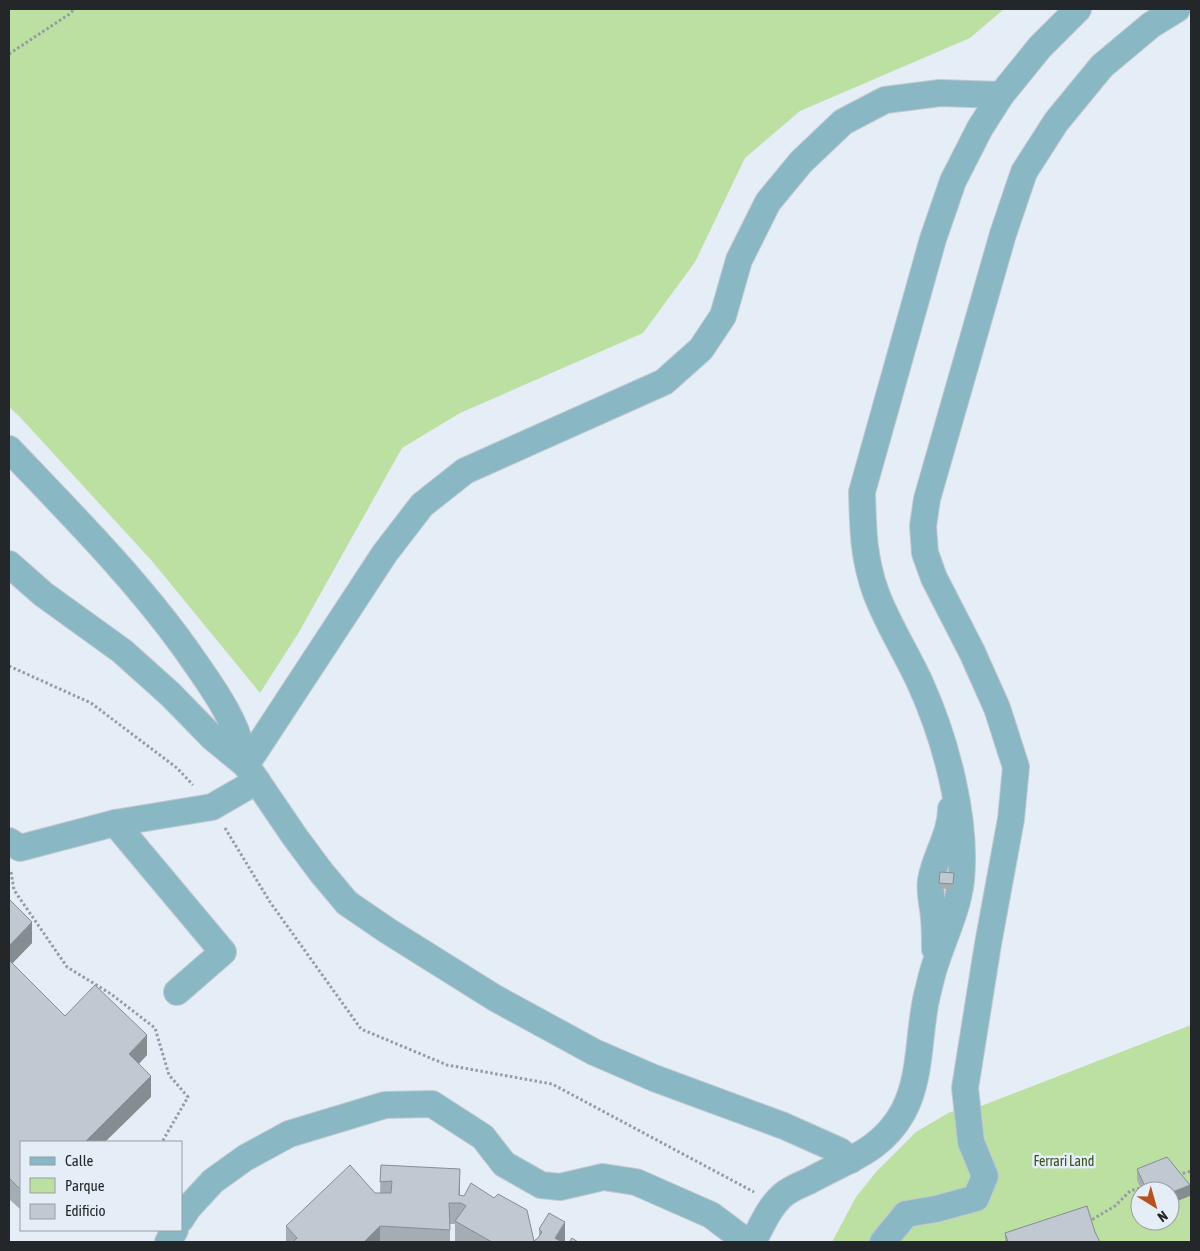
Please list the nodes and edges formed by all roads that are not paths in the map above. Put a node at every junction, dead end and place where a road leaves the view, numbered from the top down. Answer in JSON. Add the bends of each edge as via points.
{"nodes":[{"id":1,"x":1078,"y":9,"type":"edge"},
{"id":2,"x":1177,"y":9,"type":"edge"},
{"id":3,"x":1000,"y":94,"type":"junction"},
{"id":4,"x":9,"y":449,"type":"edge"},
{"id":5,"x":9,"y":564,"type":"edge"},
{"id":6,"x":252,"y":773,"type":"junction"},
{"id":7,"x":115,"y":823,"type":"junction"},
{"id":8,"x":14,"y":844,"type":"edge"},
{"id":9,"x":177,"y":992,"type":"dead end"},
{"id":10,"x":851,"y":1160,"type":"junction"},
{"id":11,"x":182,"y":1217,"type":"edge"},
{"id":12,"x":174,"y":1231,"type":"edge"},
{"id":13,"x":168,"y":1242,"type":"edge"},
{"id":14,"x":747,"y":1242,"type":"edge"},
{"id":15,"x":753,"y":1242,"type":"edge"},
{"id":16,"x":883,"y":1242,"type":"edge"}],
"edges":[{"from":1,"to":3,"type":"lane"},
{"from":2,"to":16,"type":"lane","via":[[1150,25],[1102,66],[1056,122],[1024,172],[1003,234],[927,499],[923,526],[926,553],[934,578],[998,708],[1016,767],[1012,819],[965,1088],[970,1142],[985,1176],[976,1198],[906,1214]]},
{"from":3,"to":6,"type":"lane","via":[[940,93],[885,100],[843,122],[801,162],[768,202],[740,260],[722,316],[701,349],[664,382],[465,470],[422,505],[385,553]]},
{"from":3,"to":10,"type":"lane","via":[[953,180],[862,492],[862,531],[876,592],[934,719],[951,778],[950,814],[931,882],[935,964],[924,1006],[916,1075],[907,1104],[888,1135]]},
{"from":4,"to":6,"type":"lane","via":[[152,604],[176,636],[223,707]]},
{"from":5,"to":6,"type":"lane","via":[[42,594],[122,651]]},
{"from":6,"to":7,"type":"lane","via":[[212,807]]},
{"from":6,"to":10,"type":"lane","via":[[320,872],[347,903],[388,931],[495,998],[594,1052],[784,1126]]},
{"from":7,"to":8,"type":"lane"},
{"from":7,"to":9,"type":"lane","via":[[223,952]]},
{"from":10,"to":15,"type":"lane","via":[[783,1195]]},
{"from":11,"to":14,"type":"lane","via":[[213,1181],[245,1158],[289,1134],[385,1105],[432,1104],[483,1137],[504,1164],[541,1185],[560,1188],[603,1177],[636,1182],[711,1215]]},
{"from":12,"to":13,"type":"lane"}]}
